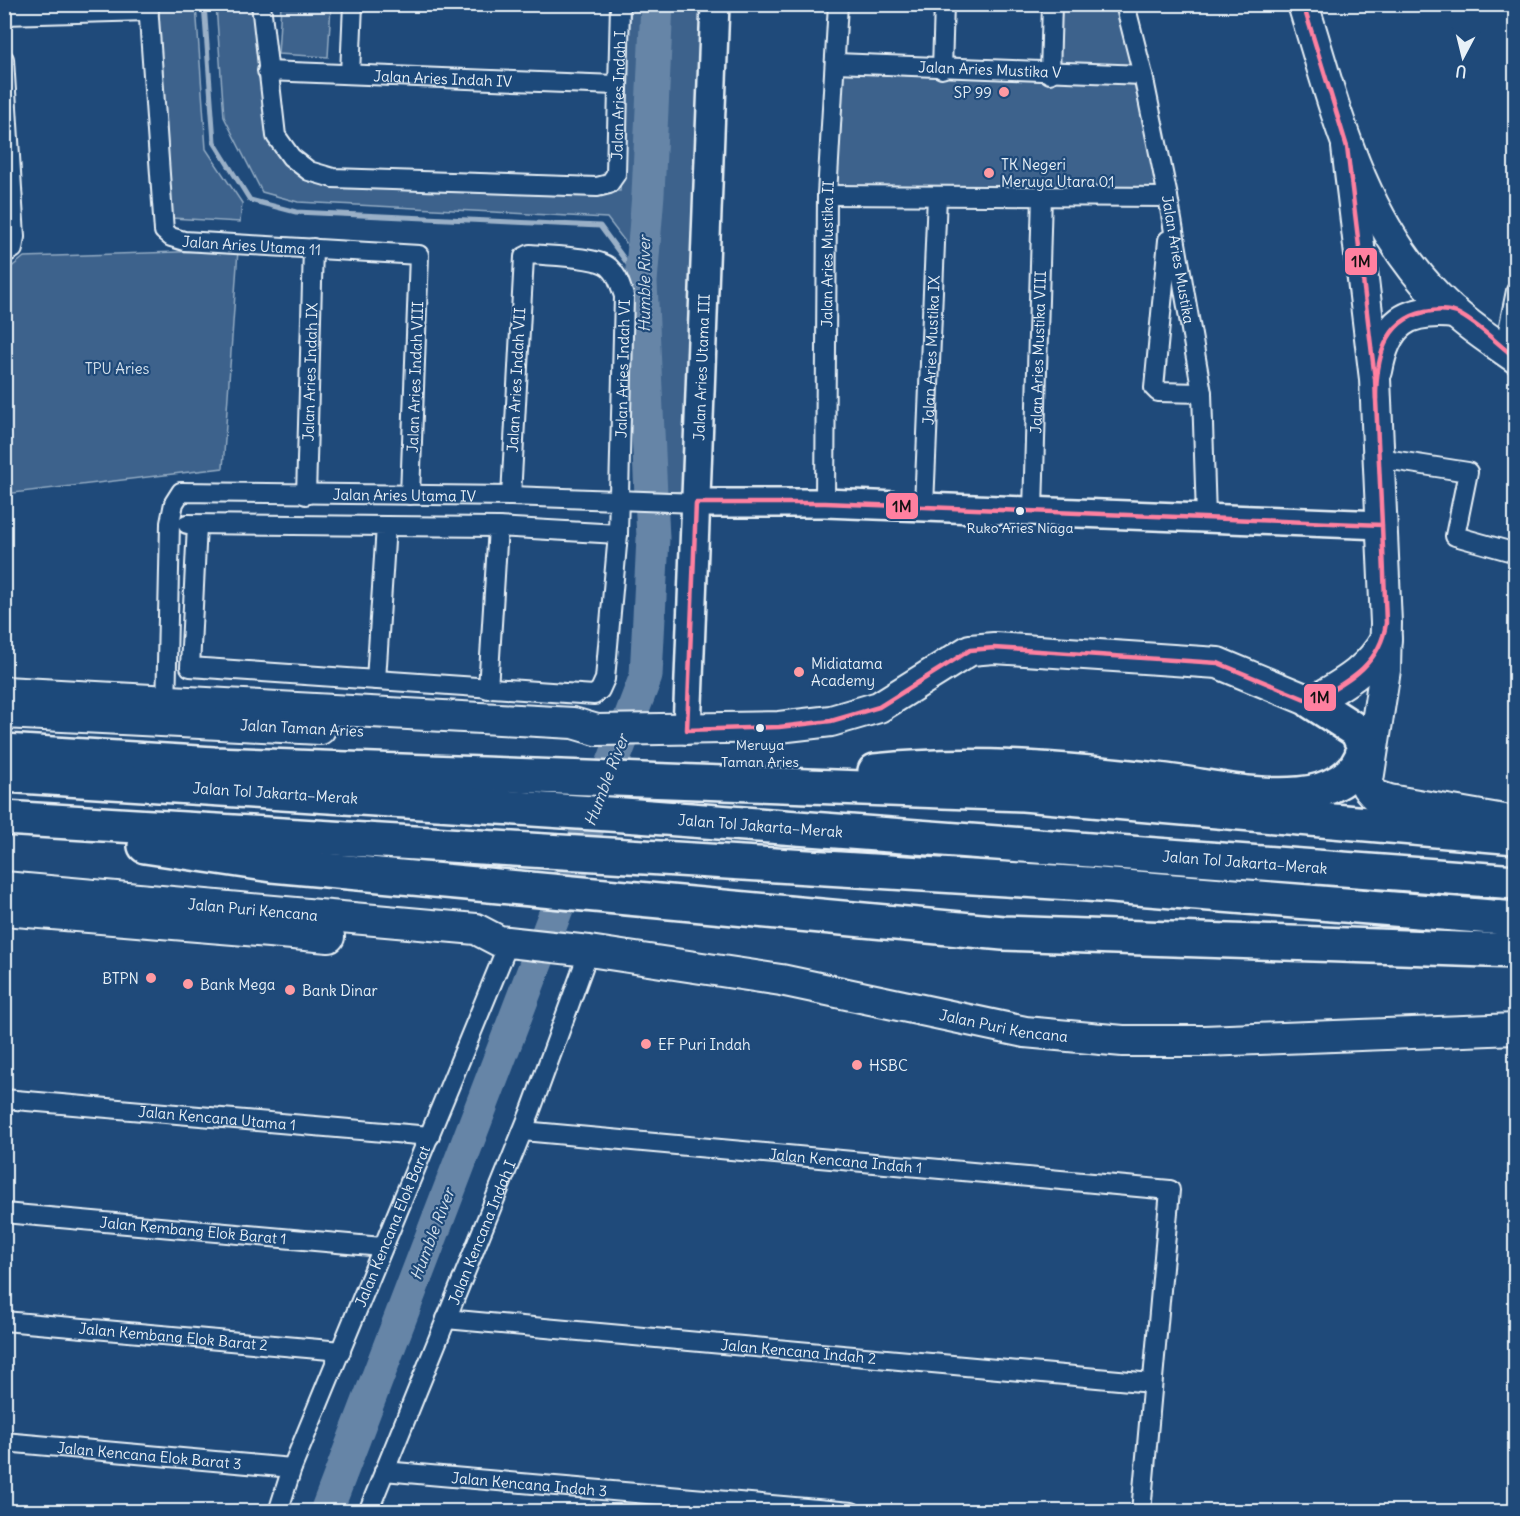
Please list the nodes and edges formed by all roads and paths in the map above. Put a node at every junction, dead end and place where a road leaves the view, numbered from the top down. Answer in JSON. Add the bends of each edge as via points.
{"nodes":[{"id":1,"x":261,"y":4,"type":"edge"},
{"id":2,"x":353,"y":4,"type":"edge"},
{"id":3,"x":620,"y":4,"type":"edge"},
{"id":4,"x":716,"y":4,"type":"edge"},
{"id":5,"x":838,"y":4,"type":"edge"},
{"id":6,"x":944,"y":4,"type":"edge"},
{"id":7,"x":1052,"y":4,"type":"edge"},
{"id":8,"x":1125,"y":4,"type":"edge"},
{"id":9,"x":1303,"y":4,"type":"edge"},
{"id":10,"x":148,"y":8,"type":"edge"},
{"id":11,"x":4,"y":15,"type":"edge"},
{"id":12,"x":4,"y":59,"type":"edge"},
{"id":13,"x":836,"y":63,"type":"junction"},
{"id":14,"x":942,"y":69,"type":"junction"},
{"id":15,"x":267,"y":71,"type":"junction"},
{"id":16,"x":350,"y":74,"type":"junction"},
{"id":17,"x":1050,"y":74,"type":"junction"},
{"id":18,"x":1143,"y":75,"type":"junction"},
{"id":19,"x":616,"y":85,"type":"junction"},
{"id":20,"x":6,"y":140,"type":"edge"},
{"id":21,"x":1347,"y":147,"type":"junction"},
{"id":22,"x":827,"y":195,"type":"junction"},
{"id":23,"x":1042,"y":195,"type":"junction"},
{"id":24,"x":937,"y":196,"type":"junction"},
{"id":25,"x":1168,"y":197,"type":"junction"},
{"id":26,"x":1170,"y":216,"type":"junction"},
{"id":27,"x":314,"y":248,"type":"junction"},
{"id":28,"x":9,"y":251,"type":"edge"},
{"id":29,"x":419,"y":260,"type":"joint"},
{"id":30,"x":522,"y":264,"type":"joint"},
{"id":31,"x":1515,"y":291,"type":"edge"},
{"id":32,"x":1455,"y":313,"type":"junction"},
{"id":33,"x":1510,"y":354,"type":"edge"},
{"id":34,"x":1375,"y":379,"type":"junction"},
{"id":35,"x":1202,"y":393,"type":"junction"},
{"id":36,"x":1379,"y":458,"type":"junction"},
{"id":37,"x":306,"y":495,"type":"junction"},
{"id":38,"x":411,"y":495,"type":"junction"},
{"id":39,"x":511,"y":496,"type":"junction"},
{"id":40,"x":626,"y":500,"type":"junction"},
{"id":41,"x":691,"y":503,"type":"junction"},
{"id":42,"x":825,"y":503,"type":"junction"},
{"id":43,"x":924,"y":506,"type":"junction"},
{"id":44,"x":1033,"y":510,"type":"junction"},
{"id":45,"x":1206,"y":517,"type":"junction"},
{"id":46,"x":170,"y":523,"type":"junction"},
{"id":47,"x":197,"y":525,"type":"junction"},
{"id":48,"x":1382,"y":525,"type":"junction"},
{"id":49,"x":386,"y":526,"type":"junction"},
{"id":50,"x":498,"y":527,"type":"junction"},
{"id":51,"x":618,"y":534,"type":"junction"},
{"id":52,"x":1515,"y":553,"type":"edge"},
{"id":53,"x":1386,"y":639,"type":"junction"},
{"id":54,"x":167,"y":667,"type":"junction"},
{"id":55,"x":190,"y":667,"type":"junction"},
{"id":56,"x":376,"y":680,"type":"junction"},
{"id":57,"x":488,"y":689,"type":"junction"},
{"id":58,"x":4,"y":692,"type":"edge"},
{"id":59,"x":1312,"y":702,"type":"junction"},
{"id":60,"x":166,"y":711,"type":"junction"},
{"id":61,"x":4,"y":713,"type":"edge"},
{"id":62,"x":678,"y":730,"type":"junction"},
{"id":63,"x":4,"y":751,"type":"edge"},
{"id":64,"x":4,"y":775,"type":"edge"},
{"id":65,"x":752,"y":785,"type":"junction"},
{"id":66,"x":514,"y":792,"type":"junction"},
{"id":67,"x":4,"y":818,"type":"edge"},
{"id":68,"x":1515,"y":822,"type":"edge"},
{"id":69,"x":75,"y":823,"type":"junction"},
{"id":70,"x":1515,"y":837,"type":"edge"},
{"id":71,"x":1515,"y":882,"type":"edge"},
{"id":72,"x":4,"y":887,"type":"edge"},
{"id":73,"x":4,"y":910,"type":"edge"},
{"id":74,"x":1515,"y":919,"type":"edge"},
{"id":75,"x":509,"y":942,"type":"junction"},
{"id":76,"x":582,"y":950,"type":"junction"},
{"id":77,"x":1515,"y":951,"type":"edge"},
{"id":78,"x":1515,"y":1029,"type":"edge"},
{"id":79,"x":4,"y":1099,"type":"edge"},
{"id":80,"x":523,"y":1131,"type":"junction"},
{"id":81,"x":430,"y":1136,"type":"junction"},
{"id":82,"x":4,"y":1213,"type":"edge"},
{"id":83,"x":382,"y":1247,"type":"junction"},
{"id":84,"x":446,"y":1319,"type":"junction"},
{"id":85,"x":4,"y":1321,"type":"edge"},
{"id":86,"x":341,"y":1350,"type":"junction"},
{"id":87,"x":1152,"y":1383,"type":"junction"},
{"id":88,"x":4,"y":1442,"type":"edge"},
{"id":89,"x":292,"y":1468,"type":"junction"},
{"id":90,"x":384,"y":1471,"type":"junction"},
{"id":91,"x":278,"y":1512,"type":"edge"},
{"id":92,"x":368,"y":1512,"type":"edge"},
{"id":93,"x":852,"y":1512,"type":"edge"},
{"id":94,"x":1141,"y":1512,"type":"edge"}],
"edges":[{"from":1,"to":15,"type":"street"},
{"from":2,"to":16,"type":"street"},
{"from":3,"to":19,"type":"street","name":"Jalan Aries Indah I"},
{"from":4,"to":41,"type":"street","name":"Jalan Aries Utama III"},
{"from":5,"to":13,"type":"street","name":"Jalan Aries Mustika II"},
{"from":6,"to":14,"type":"street"},
{"from":7,"to":17,"type":"street"},
{"from":8,"to":18,"type":"street","name":"Jalan Aries Mustika"},
{"from":9,"to":21,"type":"main road"},
{"from":10,"to":11,"type":"street"},
{"from":10,"to":27,"type":"street","name":"Jalan Aries Utama 11","via":[[164,231],[184,240]]},
{"from":12,"to":20,"type":"street"},
{"from":13,"to":14,"type":"street","name":"Jalan Aries Mustika V"},
{"from":13,"to":22,"type":"street","name":"Jalan Aries Mustika II"},
{"from":14,"to":17,"type":"street","name":"Jalan Aries Mustika V"},
{"from":15,"to":16,"type":"street","name":"Jalan Aries Indah IV"},
{"from":15,"to":19,"type":"street","name":"Jalan Aries Indah I","via":[[276,136],[291,157],[309,171],[333,178],[597,187],[609,184],[616,174]]},
{"from":16,"to":19,"type":"street","name":"Jalan Aries Indah IV"},
{"from":17,"to":18,"type":"street","name":"Jalan Aries Mustika V"},
{"from":18,"to":25,"type":"street","name":"Jalan Aries Mustika"},
{"from":20,"to":28,"type":"street"},
{"from":21,"to":32,"type":"main road","via":[[1371,202],[1398,248]]},
{"from":21,"to":34,"type":"main road"},
{"from":22,"to":24,"type":"street"},
{"from":22,"to":42,"type":"street","name":"Jalan Aries Mustika II"},
{"from":23,"to":24,"type":"street"},
{"from":23,"to":25,"type":"street"},
{"from":23,"to":44,"type":"street","name":"Jalan Aries Mustika VIII"},
{"from":24,"to":43,"type":"street","name":"Jalan Aries Mustika IX"},
{"from":25,"to":26,"type":"street","name":"Jalan Aries Mustika"},
{"from":26,"to":35,"type":"street","name":"Jalan Aries Mustika"},
{"from":26,"to":35,"type":"street","via":[[1154,388],[1158,392]]},
{"from":27,"to":29,"type":"street","name":"Jalan Aries Utama 11","via":[[415,253]]},
{"from":27,"to":37,"type":"street","name":"Jalan Aries Indah IX"},
{"from":29,"to":38,"type":"street","name":"Jalan Aries Indah VIII"},
{"from":30,"to":39,"type":"street","name":"Jalan Aries Indah VII"},
{"from":30,"to":40,"type":"street","name":"Jalan Aries Indah VI","via":[[524,256],[530,254],[596,261],[607,265],[617,276],[624,296]]},
{"from":31,"to":33,"type":"street"},
{"from":32,"to":33,"type":"main road"},
{"from":32,"to":34,"type":"main road","via":[[1416,312],[1400,321],[1381,351]]},
{"from":34,"to":36,"type":"main road"},
{"from":35,"to":45,"type":"street","name":"Jalan Aries Mustika"},
{"from":36,"to":48,"type":"main road"},
{"from":36,"to":52,"type":"street","via":[[1468,472],[1455,536]]},
{"from":37,"to":38,"type":"street","name":"Jalan Aries Utama IV"},
{"from":37,"to":46,"type":"street","name":"Jalan Aries Utama IV","via":[[190,491],[176,496]]},
{"from":38,"to":39,"type":"street","name":"Jalan Aries Utama IV"},
{"from":39,"to":40,"type":"street","name":"Jalan Aries Utama IV"},
{"from":40,"to":41,"type":"street","name":"Jalan Aries Utama IV"},
{"from":40,"to":51,"type":"street"},
{"from":41,"to":42,"type":"street","name":"Jalan Aries Utama IV"},
{"from":41,"to":62,"type":"street","name":"Jalan Aries Utama III"},
{"from":42,"to":43,"type":"street","name":"Jalan Aries Utama IV"},
{"from":43,"to":44,"type":"street","name":"Jalan Aries Utama IV"},
{"from":44,"to":45,"type":"street","name":"Jalan Aries Utama IV"},
{"from":45,"to":48,"type":"street","name":"Jalan Aries Utama IV"},
{"from":46,"to":47,"type":"street"},
{"from":46,"to":54,"type":"street"},
{"from":47,"to":49,"type":"street"},
{"from":47,"to":55,"type":"street"},
{"from":48,"to":53,"type":"main road"},
{"from":49,"to":50,"type":"street"},
{"from":49,"to":56,"type":"street"},
{"from":50,"to":51,"type":"street"},
{"from":50,"to":57,"type":"street"},
{"from":51,"to":57,"type":"street","via":[[605,679],[600,690],[594,695]]},
{"from":53,"to":59,"type":"main road","via":[[1359,673]]},
{"from":53,"to":68,"type":"main road","via":[[1381,697],[1366,781],[1370,792],[1389,800]]},
{"from":54,"to":55,"type":"street"},
{"from":54,"to":60,"type":"street"},
{"from":55,"to":56,"type":"street"},
{"from":56,"to":57,"type":"street"},
{"from":58,"to":60,"type":"main road","name":"Jalan Taman Aries"},
{"from":59,"to":62,"type":"main road","name":"Jalan Taman Aries","via":[[1218,663],[994,648],[970,650],[879,707],[831,721]]},
{"from":59,"to":65,"type":"highway","via":[[1358,731],[1364,747],[1358,764],[1337,784],[1301,794],[1243,793],[1139,778],[1006,767],[881,771]]},
{"from":60,"to":61,"type":"main road","name":"Jalan Taman Aries"},
{"from":60,"to":62,"type":"main road","name":"Jalan Taman Aries","via":[[573,723],[602,729]]},
{"from":63,"to":66,"type":"highway","via":[[213,764]]},
{"from":64,"to":66,"type":"highway","name":"Jalan Tol Jakarta–Merak"},
{"from":65,"to":66,"type":"highway","via":[[659,781]]},
{"from":65,"to":70,"type":"highway","via":[[1023,794]]},
{"from":66,"to":71,"type":"highway","name":"Jalan Tol Jakarta–Merak","via":[[624,815]]},
{"from":67,"to":69,"type":"highway"},
{"from":69,"to":74,"type":"highway","via":[[1087,884]]},
{"from":69,"to":77,"type":"highway","via":[[124,842],[272,865],[1007,933]]},
{"from":72,"to":75,"type":"main road","name":"Jalan Puri Kencana","via":[[476,929]]},
{"from":73,"to":75,"type":"main road","name":"Jalan Puri Kencana","via":[[475,948]]},
{"from":75,"to":76,"type":"main road","name":"Jalan Puri Kencana"},
{"from":75,"to":81,"type":"street","name":"Jalan Kencana Elok Barat"},
{"from":76,"to":78,"type":"main road","name":"Jalan Puri Kencana","via":[[781,980],[1025,1032],[1123,1041]]},
{"from":76,"to":80,"type":"street","name":"Jalan Kencana Indah I"},
{"from":79,"to":81,"type":"street","name":"Jalan Kencana Utama 1"},
{"from":80,"to":84,"type":"street","name":"Jalan Kencana Indah I"},
{"from":80,"to":87,"type":"street","name":"Jalan Kencana Indah 1","via":[[1170,1190]]},
{"from":81,"to":83,"type":"street","name":"Jalan Kencana Elok Barat"},
{"from":82,"to":83,"type":"street","name":"Jalan Kembang Elok Barat 1"},
{"from":83,"to":86,"type":"street","name":"Jalan Kencana Elok Barat"},
{"from":84,"to":87,"type":"street","name":"Jalan Kencana Indah 2"},
{"from":84,"to":90,"type":"street","name":"Jalan Kencana Indah I"},
{"from":85,"to":86,"type":"street","name":"Jalan Kembang Elok Barat 2"},
{"from":86,"to":89,"type":"street","name":"Jalan Kencana Elok Barat"},
{"from":87,"to":94,"type":"street"},
{"from":88,"to":89,"type":"street","name":"Jalan Kencana Elok Barat 3"},
{"from":89,"to":91,"type":"street","name":"Jalan Kencana Elok Barat"},
{"from":90,"to":92,"type":"street","name":"Jalan Kencana Indah I"},
{"from":90,"to":93,"type":"street","name":"Jalan Kencana Indah 3"}]}
